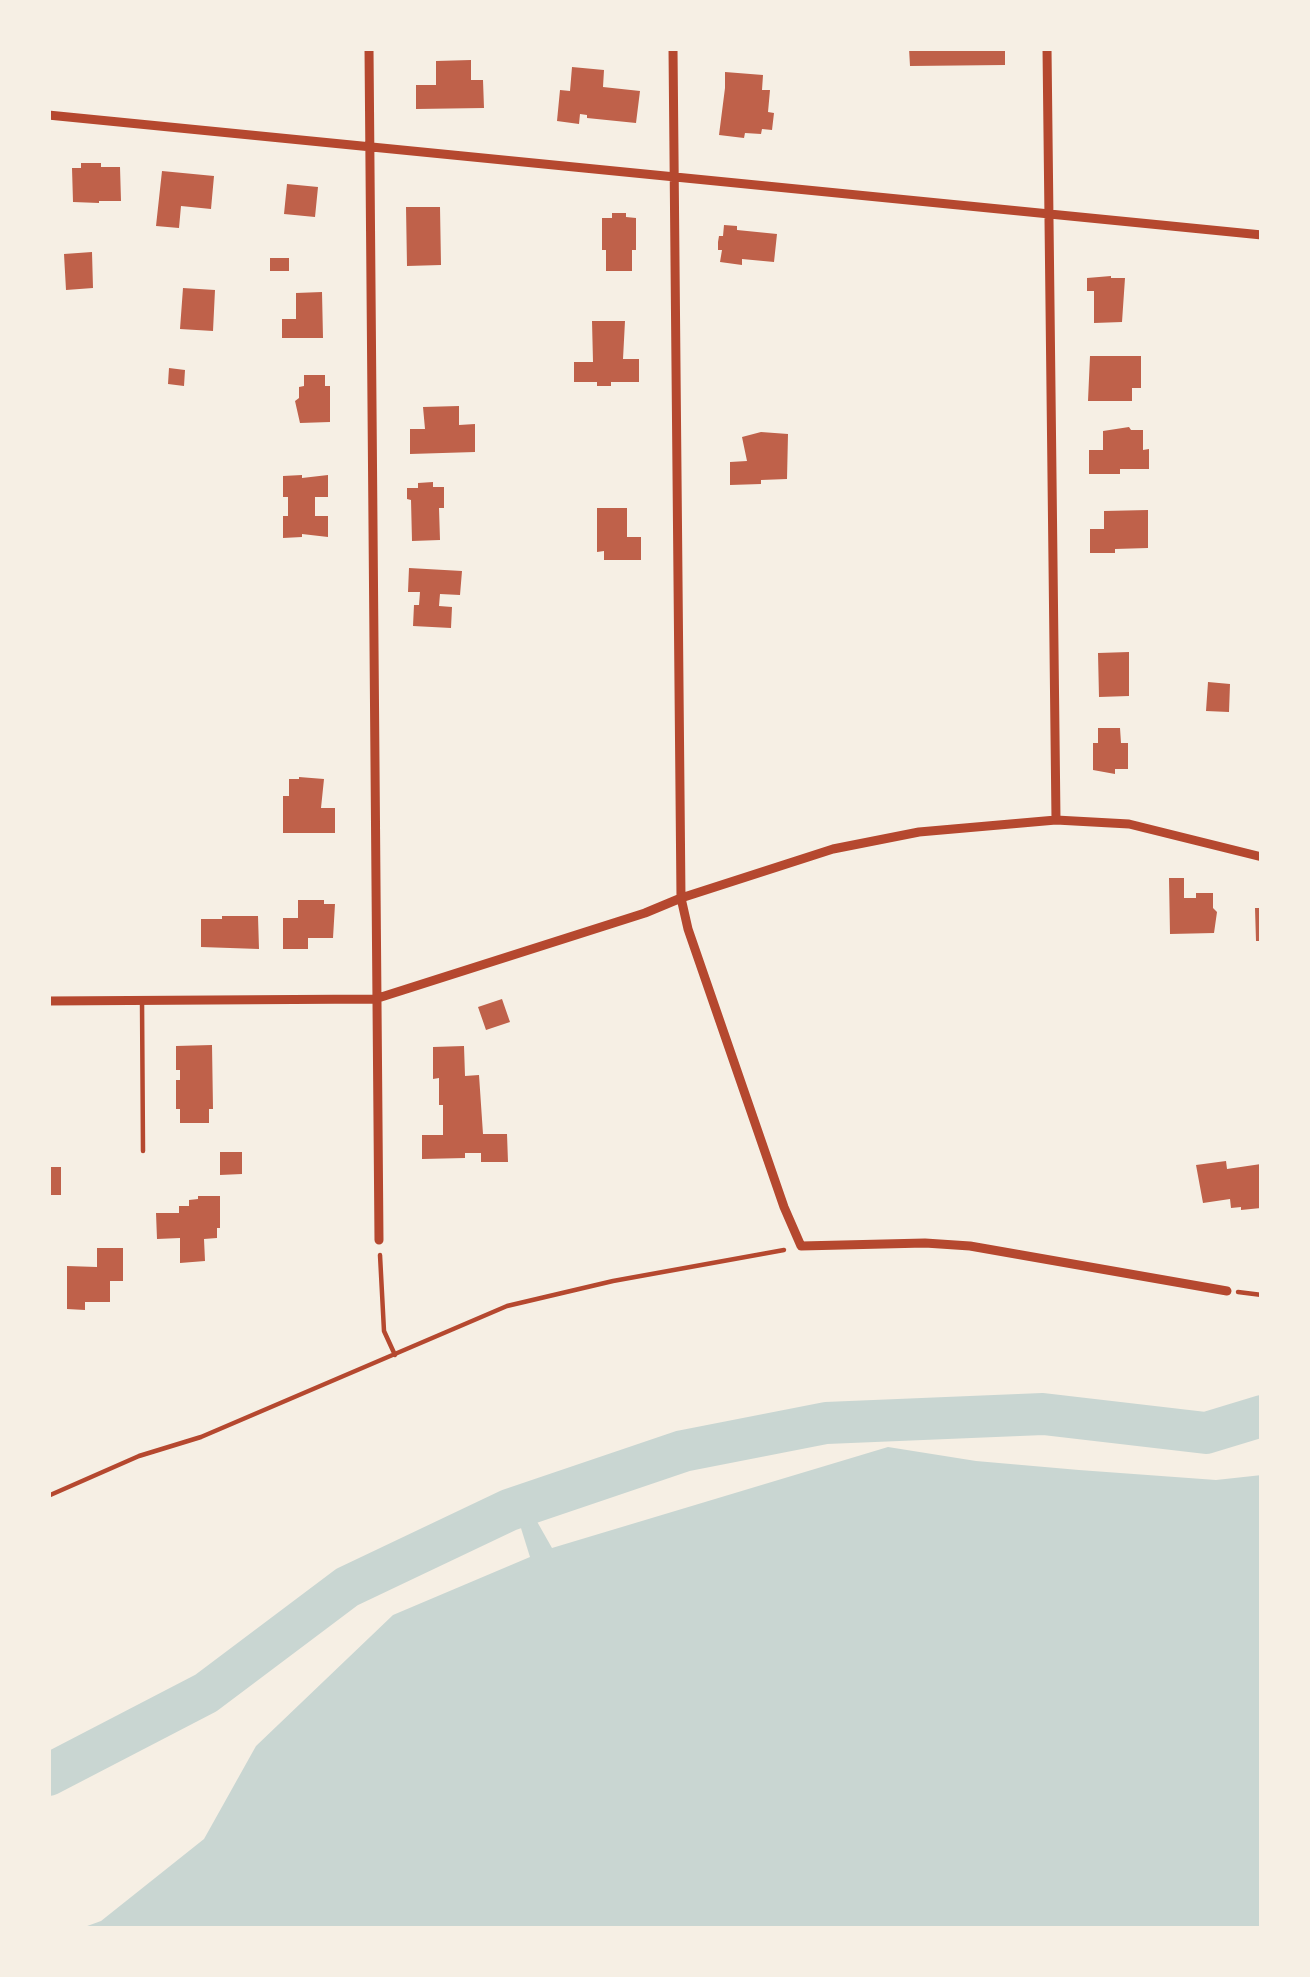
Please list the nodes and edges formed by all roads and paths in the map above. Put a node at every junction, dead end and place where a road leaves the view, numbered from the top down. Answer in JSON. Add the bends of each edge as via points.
{"nodes":[{"id":1,"x":369,"y":48,"type":"edge"},
{"id":2,"x":674,"y":48,"type":"edge"},
{"id":3,"x":1047,"y":48,"type":"edge"},
{"id":4,"x":48,"y":115,"type":"edge"},
{"id":5,"x":369,"y":146,"type":"junction"},
{"id":6,"x":675,"y":177,"type":"junction"},
{"id":7,"x":1050,"y":214,"type":"junction"},
{"id":8,"x":1262,"y":235,"type":"edge"},
{"id":9,"x":1056,"y":820,"type":"junction"},
{"id":10,"x":1262,"y":857,"type":"edge"},
{"id":11,"x":681,"y":898,"type":"junction"},
{"id":12,"x":375,"y":999,"type":"junction"},
{"id":13,"x":48,"y":1000,"type":"edge"},
{"id":14,"x":142,"y":1000,"type":"junction"},
{"id":15,"x":143,"y":1151,"type":"dead end"},
{"id":16,"x":379,"y":1240,"type":"joint"},
{"id":17,"x":801,"y":1246,"type":"junction"},
{"id":18,"x":1227,"y":1291,"type":"dead end"},
{"id":19,"x":395,"y":1355,"type":"junction"},
{"id":20,"x":48,"y":1496,"type":"edge"}],
"edges":[{"from":1,"to":5,"type":"street"},
{"from":2,"to":6,"type":"street"},
{"from":3,"to":7,"type":"street"},
{"from":4,"to":5,"type":"street"},
{"from":5,"to":6,"type":"street"},
{"from":5,"to":12,"type":"street"},
{"from":6,"to":7,"type":"street"},
{"from":6,"to":11,"type":"street"},
{"from":7,"to":8,"type":"street"},
{"from":7,"to":9,"type":"street"},
{"from":9,"to":10,"type":"street","via":[[1129,824]]},
{"from":9,"to":11,"type":"street","via":[[833,849]]},
{"from":11,"to":12,"type":"street"},
{"from":11,"to":17,"type":"street"},
{"from":12,"to":14,"type":"street"},
{"from":12,"to":16,"type":"street"},
{"from":13,"to":14,"type":"street"},
{"from":14,"to":15,"type":"lane"},
{"from":16,"to":19,"type":"path","via":[[384,1331]]},
{"from":17,"to":18,"type":"street","via":[[970,1246]]},
{"from":17,"to":19,"type":"path","via":[[507,1306]]},
{"from":19,"to":20,"type":"path"}]}
